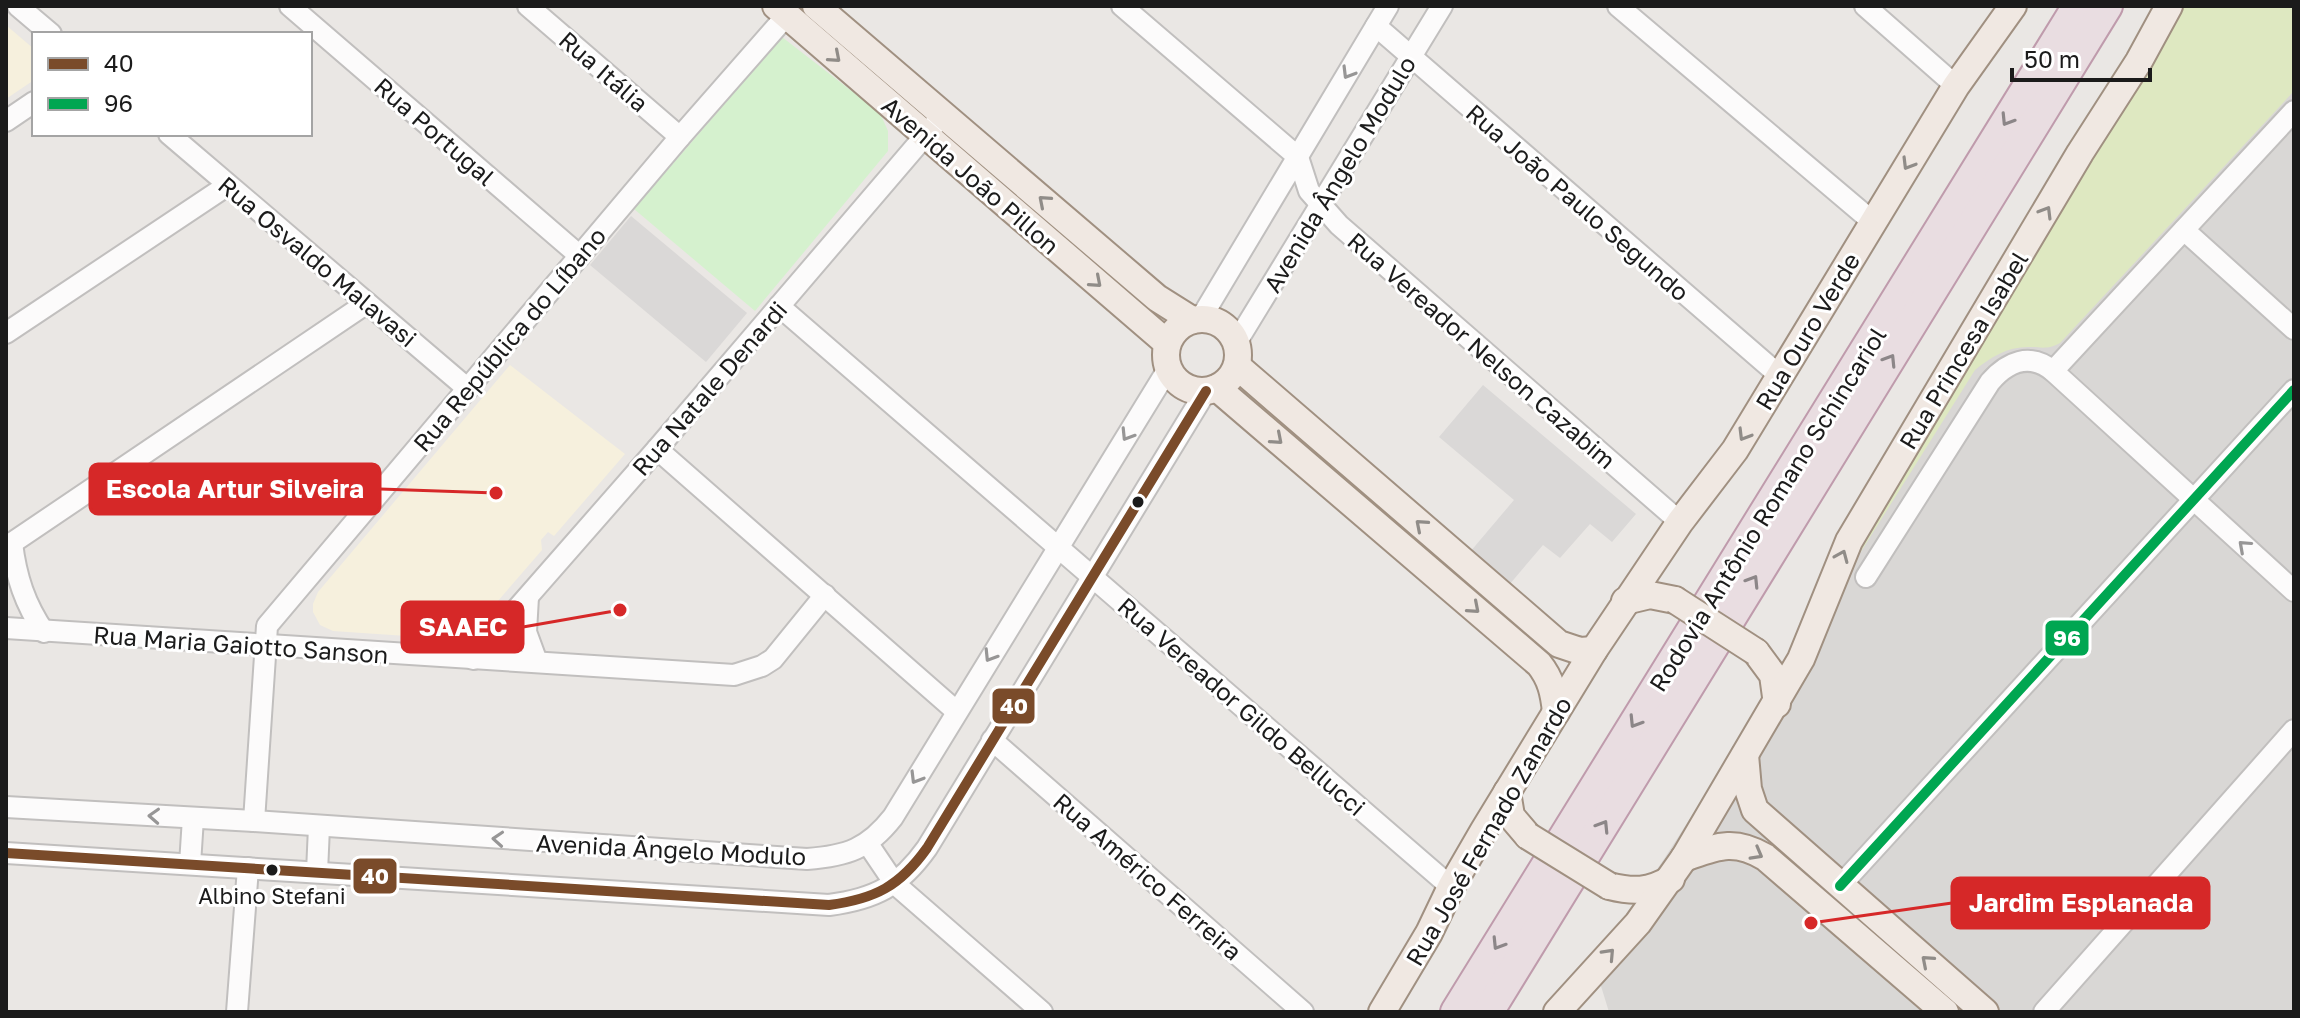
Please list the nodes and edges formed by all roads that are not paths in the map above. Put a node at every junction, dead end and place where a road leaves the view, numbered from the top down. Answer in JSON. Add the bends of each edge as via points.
{"nodes":[{"id":1,"x":18,"y":6,"type":"edge"},
{"id":2,"x":290,"y":6,"type":"edge"},
{"id":3,"x":528,"y":6,"type":"edge"},
{"id":4,"x":816,"y":6,"type":"edge"},
{"id":5,"x":1122,"y":6,"type":"edge"},
{"id":6,"x":1388,"y":6,"type":"edge"},
{"id":7,"x":1442,"y":6,"type":"edge"},
{"id":8,"x":1618,"y":6,"type":"edge"},
{"id":9,"x":1865,"y":6,"type":"edge"},
{"id":10,"x":2013,"y":6,"type":"edge"},
{"id":11,"x":2078,"y":6,"type":"edge"},
{"id":12,"x":2107,"y":6,"type":"edge"},
{"id":13,"x":2169,"y":6,"type":"edge"},
{"id":14,"x":781,"y":10,"type":"edge"},
{"id":15,"x":1376,"y":26,"type":"junction"},
{"id":16,"x":49,"y":32,"type":"edge"},
{"id":17,"x":1411,"y":57,"type":"junction"},
{"id":18,"x":1956,"y":86,"type":"junction"},
{"id":19,"x":32,"y":103,"type":"edge"},
{"id":20,"x":2294,"y":111,"type":"edge"},
{"id":21,"x":942,"y":115,"type":"junction"},
{"id":22,"x":6,"y":121,"type":"edge"},
{"id":23,"x":925,"y":135,"type":"junction"},
{"id":24,"x":171,"y":136,"type":"edge"},
{"id":25,"x":680,"y":137,"type":"junction"},
{"id":26,"x":1298,"y":157,"type":"junction"},
{"id":27,"x":228,"y":185,"type":"junction"},
{"id":28,"x":1320,"y":205,"type":"junction"},
{"id":29,"x":1873,"y":222,"type":"junction"},
{"id":30,"x":2184,"y":230,"type":"junction"},
{"id":31,"x":580,"y":256,"type":"junction"},
{"id":32,"x":367,"y":303,"type":"junction"},
{"id":33,"x":779,"y":306,"type":"junction"},
{"id":34,"x":1196,"y":319,"type":"junction"},
{"id":35,"x":2294,"y":329,"type":"edge"},
{"id":36,"x":6,"y":333,"type":"edge"},
{"id":37,"x":1237,"y":354,"type":"junction"},
{"id":38,"x":1168,"y":356,"type":"junction"},
{"id":39,"x":2053,"y":371,"type":"junction"},
{"id":40,"x":1780,"y":376,"type":"junction"},
{"id":41,"x":468,"y":389,"type":"junction"},
{"id":42,"x":1212,"y":389,"type":"junction"},
{"id":43,"x":2294,"y":390,"type":"edge"},
{"id":44,"x":657,"y":449,"type":"junction"},
{"id":45,"x":2193,"y":500,"type":"junction"},
{"id":46,"x":1680,"y":522,"type":"junction"},
{"id":47,"x":9,"y":545,"type":"edge"},
{"id":48,"x":1058,"y":546,"type":"junction"},
{"id":49,"x":1093,"y":576,"type":"junction"},
{"id":50,"x":1866,"y":577,"type":"dead end"},
{"id":51,"x":2294,"y":591,"type":"edge"},
{"id":52,"x":529,"y":594,"type":"junction"},
{"id":53,"x":825,"y":595,"type":"junction"},
{"id":54,"x":1625,"y":601,"type":"junction"},
{"id":55,"x":6,"y":628,"type":"edge"},
{"id":56,"x":44,"y":632,"type":"junction"},
{"id":57,"x":265,"y":645,"type":"junction"},
{"id":58,"x":1594,"y":650,"type":"junction"},
{"id":59,"x":473,"y":659,"type":"junction"},
{"id":60,"x":537,"y":662,"type":"junction"},
{"id":61,"x":1777,"y":704,"type":"junction"},
{"id":62,"x":956,"y":711,"type":"junction"},
{"id":63,"x":1556,"y":712,"type":"junction"},
{"id":64,"x":2294,"y":730,"type":"edge"},
{"id":65,"x":992,"y":740,"type":"junction"},
{"id":66,"x":1745,"y":755,"type":"junction"},
{"id":67,"x":1507,"y":792,"type":"junction"},
{"id":68,"x":6,"y":807,"type":"edge"},
{"id":69,"x":193,"y":818,"type":"junction"},
{"id":70,"x":254,"y":821,"type":"junction"},
{"id":71,"x":319,"y":827,"type":"junction"},
{"id":72,"x":868,"y":844,"type":"junction"},
{"id":73,"x":6,"y":853,"type":"edge"},
{"id":74,"x":190,"y":864,"type":"junction"},
{"id":75,"x":248,"y":868,"type":"junction"},
{"id":76,"x":1677,"y":869,"type":"junction"},
{"id":77,"x":317,"y":872,"type":"junction"},
{"id":78,"x":895,"y":884,"type":"junction"},
{"id":79,"x":1840,"y":886,"type":"junction"},
{"id":80,"x":1451,"y":887,"type":"junction"},
{"id":81,"x":1034,"y":1010,"type":"edge"},
{"id":82,"x":237,"y":1012,"type":"edge"},
{"id":83,"x":1303,"y":1012,"type":"edge"},
{"id":84,"x":1382,"y":1012,"type":"edge"},
{"id":85,"x":1456,"y":1012,"type":"edge"},
{"id":86,"x":1488,"y":1012,"type":"edge"},
{"id":87,"x":1557,"y":1012,"type":"edge"},
{"id":88,"x":1945,"y":1012,"type":"edge"},
{"id":89,"x":1985,"y":1012,"type":"edge"},
{"id":90,"x":2044,"y":1012,"type":"edge"}],
"edges":[{"from":1,"to":16,"type":"street"},
{"from":2,"to":31,"type":"street","name":"Rua Portugal"},
{"from":3,"to":25,"type":"street","name":"Rua Itália"},
{"from":4,"to":21,"type":"main road","name":"Avenida João Pillon"},
{"from":5,"to":26,"type":"street","name":"Rua Vereador Nelson Cazabim"},
{"from":6,"to":15,"type":"street","name":"Avenida Ângelo Modulo"},
{"from":7,"to":17,"type":"street","name":"Avenida Ângelo Modulo"},
{"from":8,"to":29,"type":"street"},
{"from":9,"to":18,"type":"street"},
{"from":10,"to":18,"type":"main road","name":"Rua Ouro Verde"},
{"from":11,"to":85,"type":"highway","name":"Rodovia Antônio Romano Schincariol","one_way":true},
{"from":86,"to":12,"type":"highway","name":"Rodovia Antônio Romano Schincariol","one_way":true},
{"from":61,"to":13,"type":"main road","name":"Rua Princesa Isabel","one_way":true,"via":[[1849,541]]},
{"from":14,"to":23,"type":"main road","name":"Avenida João Pillon","one_way":true},
{"from":14,"to":25,"type":"street","name":"Rua República do Líbano"},
{"from":15,"to":17,"type":"street","name":"Rua João Paulo Segundo"},
{"from":15,"to":26,"type":"street","name":"Avenida Ângelo Modulo","one_way":true},
{"from":17,"to":28,"type":"street","name":"Avenida Ângelo Modulo"},
{"from":17,"to":40,"type":"street","name":"Rua João Paulo Segundo"},
{"from":18,"to":29,"type":"main road","name":"Rua Ouro Verde","one_way":true},
{"from":19,"to":22,"type":"street"},
{"from":20,"to":30,"type":"street"},
{"from":21,"to":23,"type":"street","name":"Rua Natale Denardi"},
{"from":34,"to":21,"type":"main road","name":"Avenida João Pillon","one_way":true,"via":[[1157,298]]},
{"from":23,"to":33,"type":"street","name":"Rua Natale Denardi"},
{"from":23,"to":38,"type":"main road","name":"Avenida João Pillon","one_way":true},
{"from":24,"to":27,"type":"street","name":"Rua Osvaldo Malavasi"},
{"from":25,"to":31,"type":"street","name":"Rua República do Líbano"},
{"from":26,"to":28,"type":"street","name":"Rua Vereador Nelson Cazabim","via":[[1309,191]]},
{"from":26,"to":34,"type":"street","name":"Avenida Ângelo Modulo"},
{"from":27,"to":32,"type":"street","name":"Rua Osvaldo Malavasi"},
{"from":27,"to":36,"type":"street"},
{"from":28,"to":37,"type":"street","name":"Avenida Ângelo Modulo"},
{"from":28,"to":46,"type":"street","name":"Rua Vereador Nelson Cazabim"},
{"from":29,"to":40,"type":"main road","name":"Rua Ouro Verde"},
{"from":30,"to":35,"type":"street"},
{"from":30,"to":39,"type":"street"},
{"from":31,"to":41,"type":"street","name":"Rua República do Líbano"},
{"from":32,"to":41,"type":"street","name":"Rua Osvaldo Malavasi"},
{"from":32,"to":47,"type":"street"},
{"from":33,"to":44,"type":"street","name":"Rua Natale Denardi"},
{"from":33,"to":48,"type":"street","name":"Rua Vereador Gildo Bellucci"},
{"from":34,"to":37,"type":"main road","via":[[1219,322],[1232,334]]},
{"from":34,"to":38,"type":"main road","via":[[1177,328]]},
{"from":37,"to":42,"type":"main road","via":[[1229,379]]},
{"from":58,"to":37,"type":"main road","one_way":true,"via":[[1559,644]]},
{"from":38,"to":42,"type":"main road","via":[[1180,384],[1197,391]]},
{"from":38,"to":48,"type":"street","name":"Avenida Ângelo Modulo","one_way":true},
{"from":39,"to":45,"type":"street"},
{"from":39,"to":50,"type":"street","name":"Rua Princesa Isabel","via":[[2025,360],[2000,370]]},
{"from":40,"to":46,"type":"main road","name":"Rua Ouro Verde","one_way":true,"via":[[1735,450]]},
{"from":41,"to":57,"type":"street","name":"Rua República do Líbano","via":[[267,626]]},
{"from":42,"to":49,"type":"street","name":"Avenida Ângelo Modulo"},
{"from":42,"to":63,"type":"main road","one_way":true,"via":[[1539,664],[1551,684]]},
{"from":43,"to":45,"type":"street"},
{"from":44,"to":52,"type":"street","name":"Rua Natale Denardi"},
{"from":44,"to":53,"type":"street"},
{"from":51,"to":45,"type":"street","one_way":true},
{"from":45,"to":79,"type":"street"},
{"from":46,"to":54,"type":"main road","name":"Rua Ouro Verde"},
{"from":47,"to":56,"type":"street","via":[[22,590]]},
{"from":48,"to":49,"type":"street","name":"Rua Vereador Gildo Bellucci"},
{"from":48,"to":62,"type":"street","name":"Avenida Ângelo Modulo","one_way":true},
{"from":49,"to":65,"type":"street","name":"Avenida Ângelo Modulo"},
{"from":49,"to":80,"type":"street","name":"Rua Vereador Gildo Bellucci"},
{"from":52,"to":59,"type":"street","name":"Rua Natale Denardi"},
{"from":52,"to":60,"type":"street","via":[[526,632]]},
{"from":53,"to":60,"type":"street","name":"Rua Maria Gaiotto Sanson","via":[[773,659],[734,675]]},
{"from":53,"to":62,"type":"street"},
{"from":54,"to":58,"type":"main road","name":"Rua Ouro Verde"},
{"from":54,"to":61,"type":"main road","bridge":true,"via":[[1650,595],[1675,600],[1756,652],[1773,675]]},
{"from":55,"to":56,"type":"street","name":"Rua Maria Gaiotto Sanson"},
{"from":56,"to":57,"type":"street","name":"Rua Maria Gaiotto Sanson"},
{"from":57,"to":59,"type":"street","name":"Rua Maria Gaiotto Sanson"},
{"from":57,"to":70,"type":"street","name":"Rua República do Líbano"},
{"from":58,"to":63,"type":"main road","name":"Rua José Fernado Zanardo"},
{"from":59,"to":60,"type":"street","name":"Rua Maria Gaiotto Sanson"},
{"from":61,"to":66,"type":"main road"},
{"from":62,"to":72,"type":"street","name":"Avenida Ângelo Modulo","one_way":true,"via":[[893,817]]},
{"from":63,"to":67,"type":"main road","name":"Rua José Fernado Zanardo"},
{"from":64,"to":90,"type":"street"},
{"from":65,"to":78,"type":"street","name":"Avenida Ângelo Modulo","via":[[927,848]]},
{"from":65,"to":83,"type":"street","name":"Rua Américo Ferreira"},
{"from":66,"to":76,"type":"main road"},
{"from":66,"to":79,"type":"main road","via":[[1755,810]]},
{"from":67,"to":76,"type":"main road","bridge":true,"via":[[1511,816],[1528,836],[1609,886],[1641,891],[1657,887]]},
{"from":67,"to":80,"type":"main road","name":"Rua José Fernado Zanardo"},
{"from":69,"to":68,"type":"street","name":"Avenida Ângelo Modulo","one_way":true},
{"from":69,"to":70,"type":"street","name":"Avenida Ângelo Modulo"},
{"from":69,"to":74,"type":"street"},
{"from":70,"to":71,"type":"street","name":"Avenida Ângelo Modulo"},
{"from":72,"to":71,"type":"street","name":"Avenida Ângelo Modulo","one_way":true,"via":[[843,855],[807,859]]},
{"from":71,"to":77,"type":"street"},
{"from":72,"to":78,"type":"street"},
{"from":73,"to":74,"type":"street","name":"Avenida Ângelo Modulo"},
{"from":74,"to":75,"type":"street","name":"Avenida Ângelo Modulo"},
{"from":75,"to":77,"type":"street","name":"Avenida Ângelo Modulo"},
{"from":75,"to":82,"type":"street"},
{"from":87,"to":76,"type":"main road","one_way":true,"via":[[1638,923]]},
{"from":76,"to":88,"type":"main road","one_way":true,"via":[[1713,847],[1749,848]]},
{"from":77,"to":78,"type":"street","name":"Avenida Ângelo Modulo","via":[[829,905],[869,897]]},
{"from":78,"to":81,"type":"street"},
{"from":89,"to":79,"type":"main road","one_way":true},
{"from":80,"to":84,"type":"main road","name":"Rua José Fernado Zanardo"}]}
